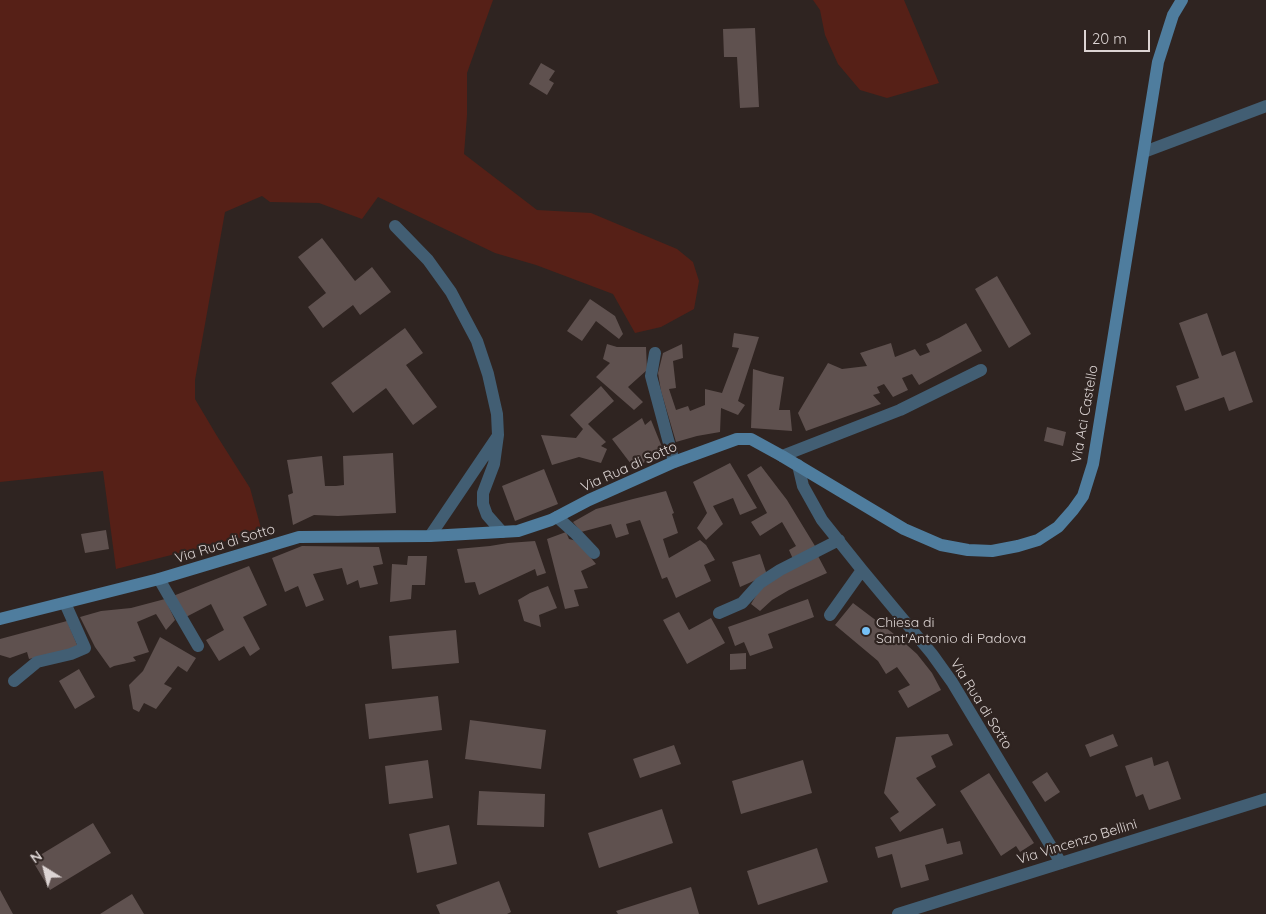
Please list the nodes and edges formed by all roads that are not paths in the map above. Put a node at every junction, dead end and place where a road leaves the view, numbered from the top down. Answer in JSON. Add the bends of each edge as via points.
{"nodes":[{"id":1,"x":1182,"y":0,"type":"edge"},
{"id":2,"x":1266,"y":106,"type":"edge"},
{"id":3,"x":1144,"y":152,"type":"junction"},
{"id":4,"x":395,"y":226,"type":"dead end"},
{"id":5,"x":655,"y":353,"type":"dead end"},
{"id":6,"x":981,"y":370,"type":"dead end"},
{"id":7,"x":498,"y":435,"type":"junction"},
{"id":8,"x":782,"y":456,"type":"junction"},
{"id":9,"x":674,"y":462,"type":"junction"},
{"id":10,"x":798,"y":465,"type":"junction"},
{"id":11,"x":557,"y":517,"type":"junction"},
{"id":12,"x":502,"y":532,"type":"junction"},
{"id":13,"x":430,"y":536,"type":"junction"},
{"id":14,"x":838,"y":540,"type":"junction"},
{"id":15,"x":594,"y":553,"type":"dead end"},
{"id":16,"x":862,"y":570,"type":"junction"},
{"id":17,"x":159,"y":579,"type":"junction"},
{"id":18,"x":65,"y":603,"type":"junction"},
{"id":19,"x":719,"y":613,"type":"dead end"},
{"id":20,"x":830,"y":615,"type":"dead end"},
{"id":21,"x":0,"y":619,"type":"edge"},
{"id":22,"x":198,"y":646,"type":"dead end"},
{"id":23,"x":14,"y":681,"type":"dead end"},
{"id":24,"x":1266,"y":799,"type":"edge"},
{"id":25,"x":1061,"y":863,"type":"junction"},
{"id":26,"x":898,"y":914,"type":"edge"}],
"edges":[{"from":1,"to":3,"type":"street","name":"Via Aci Castello","via":[[1173,16],[1158,62]]},
{"from":2,"to":3,"type":"street"},
{"from":3,"to":10,"type":"street","name":"Via Aci Castello","via":[[1093,464],[1083,496],[1058,527],[1038,540],[992,551],[941,545],[904,529]]},
{"from":4,"to":7,"type":"street","via":[[428,260],[477,341],[497,414]]},
{"from":5,"to":9,"type":"street","via":[[651,376]]},
{"from":6,"to":8,"type":"street","via":[[900,410]]},
{"from":7,"to":12,"type":"street","via":[[483,504],[487,515]]},
{"from":7,"to":13,"type":"street"},
{"from":8,"to":9,"type":"street","name":"Via Rua di Sotto","via":[[751,439],[737,439]]},
{"from":8,"to":10,"type":"street","name":"Via Rua di Sotto"},
{"from":9,"to":11,"type":"street","name":"Via Rua di Sotto"},
{"from":10,"to":14,"type":"street","name":"Via Rua di Sotto","via":[[803,486],[822,520]]},
{"from":11,"to":12,"type":"street","name":"Via Rua di Sotto","via":[[518,531]]},
{"from":11,"to":15,"type":"street"},
{"from":12,"to":13,"type":"street","name":"Via Rua di Sotto"},
{"from":13,"to":17,"type":"street","name":"Via Rua di Sotto","via":[[299,537]]},
{"from":14,"to":16,"type":"street","name":"Via Rua di Sotto"},
{"from":14,"to":19,"type":"street","via":[[780,570],[760,583],[742,603]]},
{"from":16,"to":20,"type":"street"},
{"from":16,"to":25,"type":"street","name":"Via Rua di Sotto","via":[[952,682]]},
{"from":17,"to":18,"type":"street","name":"Via Rua di Sotto"},
{"from":17,"to":22,"type":"street"},
{"from":18,"to":21,"type":"street","name":"Via Rua di Sotto"},
{"from":18,"to":23,"type":"street","via":[[85,648],[37,662]]},
{"from":24,"to":25,"type":"street","name":"Via Vincenzo Bellini"},
{"from":25,"to":26,"type":"street","name":"Via Vincenzo Bellini"}]}
